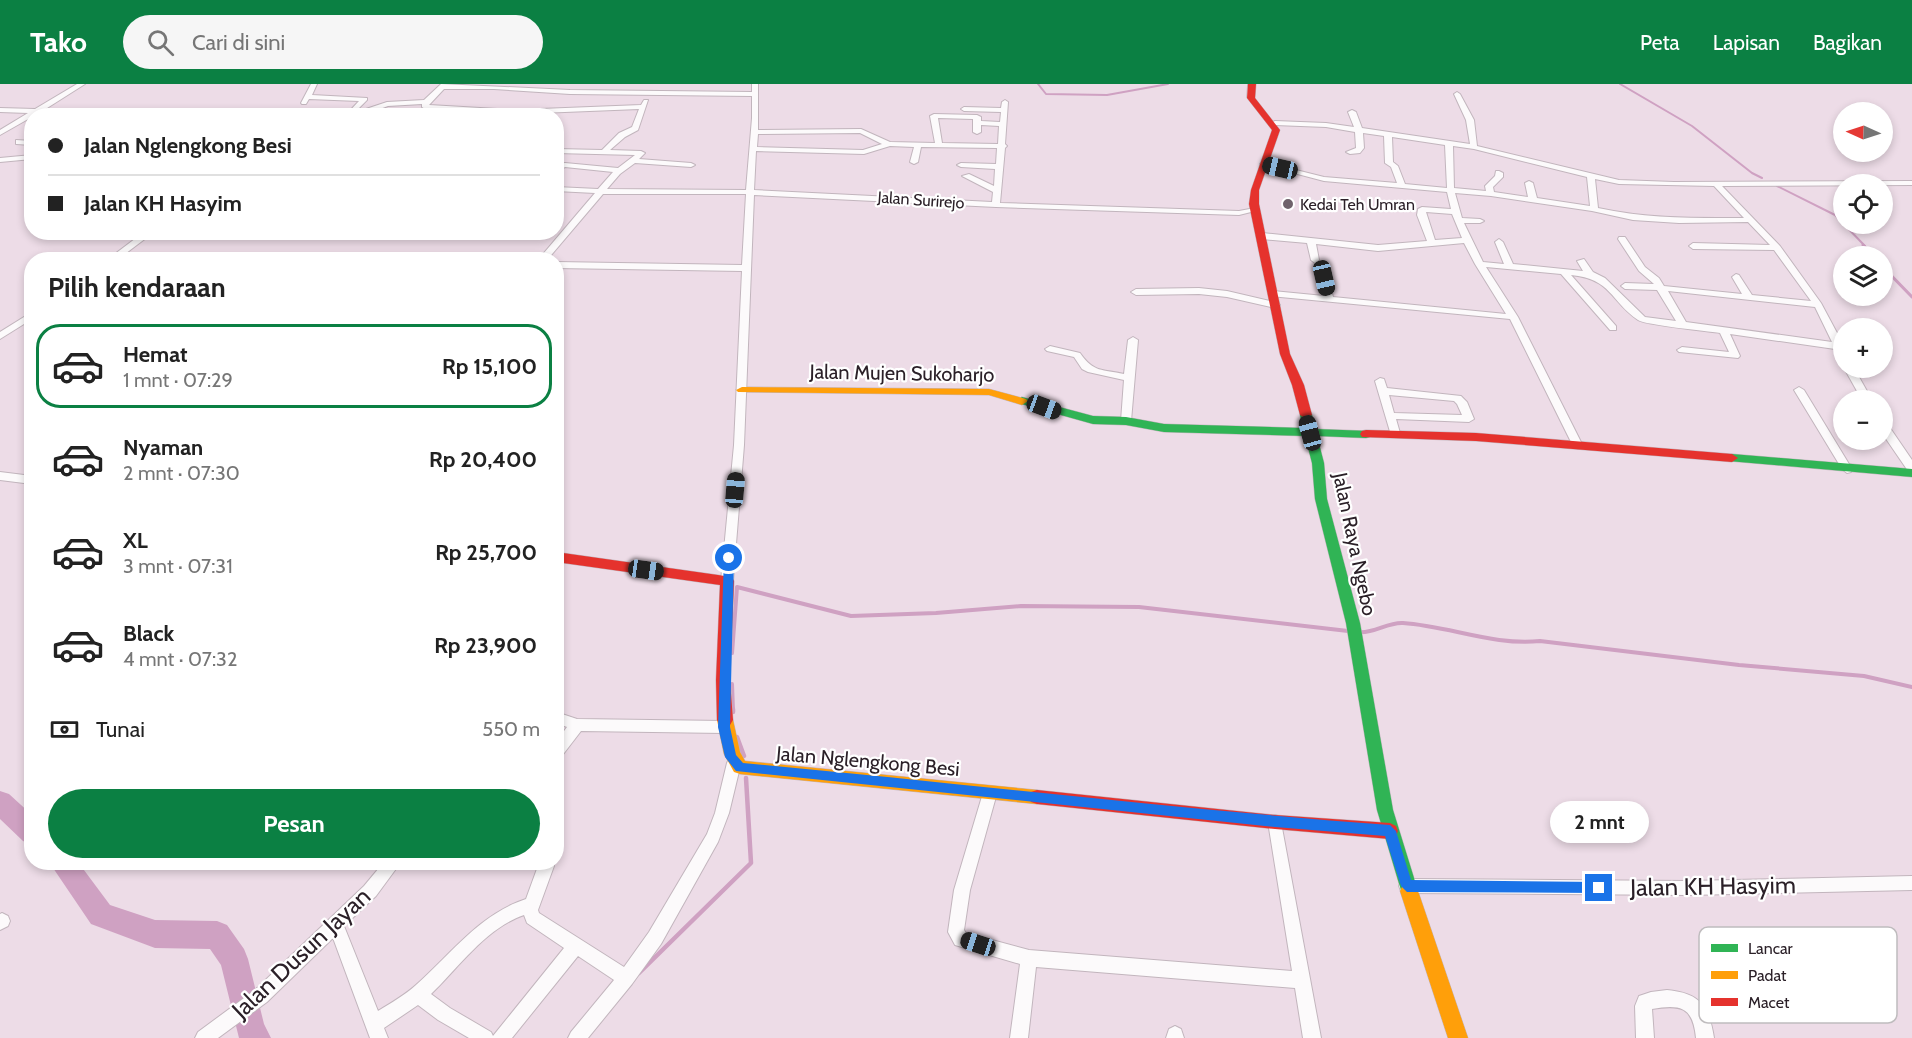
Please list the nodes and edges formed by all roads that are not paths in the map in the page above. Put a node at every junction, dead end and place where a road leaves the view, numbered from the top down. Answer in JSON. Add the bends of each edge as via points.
{"nodes":[{"id":1,"x":82,"y":84,"type":"edge"},
{"id":2,"x":314,"y":84,"type":"edge"},
{"id":3,"x":755,"y":84,"type":"edge"},
{"id":4,"x":1252,"y":84,"type":"edge"},
{"id":5,"x":443,"y":86,"type":"edge"},
{"id":6,"x":554,"y":91,"type":"junction"},
{"id":7,"x":650,"y":93,"type":"junction"},
{"id":8,"x":755,"y":94,"type":"junction"},
{"id":9,"x":1456,"y":94,"type":"dead end"},
{"id":10,"x":548,"y":98,"type":"dead end"},
{"id":11,"x":365,"y":99,"type":"junction"},
{"id":12,"x":426,"y":102,"type":"junction"},
{"id":13,"x":385,"y":104,"type":"junction"},
{"id":14,"x":643,"y":107,"type":"junction"},
{"id":15,"x":40,"y":108,"type":"edge"},
{"id":16,"x":355,"y":108,"type":"edge"},
{"id":17,"x":374,"y":108,"type":"edge"},
{"id":18,"x":435,"y":108,"type":"edge"},
{"id":19,"x":590,"y":108,"type":"junction"},
{"id":20,"x":564,"y":109,"type":"edge"},
{"id":21,"x":948,"y":109,"type":"dead end"},
{"id":22,"x":0,"y":110,"type":"edge"},
{"id":23,"x":24,"y":111,"type":"edge"},
{"id":24,"x":1352,"y":112,"type":"dead end"},
{"id":25,"x":24,"y":118,"type":"edge"},
{"id":26,"x":589,"y":119,"type":"dead end"},
{"id":27,"x":978,"y":123,"type":"junction"},
{"id":28,"x":1275,"y":123,"type":"junction"},
{"id":29,"x":1004,"y":124,"type":"junction"},
{"id":30,"x":1359,"y":130,"type":"junction"},
{"id":31,"x":754,"y":132,"type":"junction"},
{"id":32,"x":977,"y":132,"type":"dead end"},
{"id":33,"x":0,"y":133,"type":"edge"},
{"id":34,"x":1388,"y":135,"type":"junction"},
{"id":35,"x":19,"y":142,"type":"dead end"},
{"id":36,"x":24,"y":142,"type":"edge"},
{"id":37,"x":888,"y":144,"type":"junction"},
{"id":38,"x":1449,"y":144,"type":"junction"},
{"id":39,"x":918,"y":145,"type":"junction"},
{"id":40,"x":939,"y":146,"type":"junction"},
{"id":41,"x":1003,"y":146,"type":"junction"},
{"id":42,"x":1474,"y":147,"type":"junction"},
{"id":43,"x":752,"y":149,"type":"junction"},
{"id":44,"x":564,"y":151,"type":"edge"},
{"id":45,"x":605,"y":151,"type":"junction"},
{"id":46,"x":1350,"y":152,"type":"dead end"},
{"id":47,"x":24,"y":158,"type":"edge"},
{"id":48,"x":0,"y":160,"type":"edge"},
{"id":49,"x":633,"y":161,"type":"junction"},
{"id":50,"x":914,"y":162,"type":"dead end"},
{"id":51,"x":1264,"y":164,"type":"junction"},
{"id":52,"x":564,"y":165,"type":"edge"},
{"id":53,"x":691,"y":165,"type":"dead end"},
{"id":54,"x":961,"y":165,"type":"dead end"},
{"id":55,"x":1000,"y":167,"type":"junction"},
{"id":56,"x":619,"y":171,"type":"junction"},
{"id":57,"x":1499,"y":172,"type":"dead end"},
{"id":58,"x":966,"y":176,"type":"dead end"},
{"id":59,"x":1591,"y":177,"type":"junction"},
{"id":60,"x":1529,"y":183,"type":"dead end"},
{"id":61,"x":1912,"y":183,"type":"edge"},
{"id":62,"x":1716,"y":184,"type":"junction"},
{"id":63,"x":1402,"y":186,"type":"junction"},
{"id":64,"x":564,"y":189,"type":"edge"},
{"id":65,"x":1449,"y":189,"type":"junction"},
{"id":66,"x":603,"y":191,"type":"junction"},
{"id":67,"x":998,"y":191,"type":"junction"},
{"id":68,"x":750,"y":192,"type":"junction"},
{"id":69,"x":1491,"y":194,"type":"junction"},
{"id":70,"x":1533,"y":200,"type":"junction"},
{"id":71,"x":996,"y":205,"type":"junction"},
{"id":72,"x":1594,"y":209,"type":"junction"},
{"id":73,"x":1256,"y":214,"type":"junction"},
{"id":74,"x":1456,"y":216,"type":"junction"},
{"id":75,"x":1750,"y":220,"type":"junction"},
{"id":76,"x":1480,"y":221,"type":"dead end"},
{"id":77,"x":564,"y":235,"type":"edge"},
{"id":78,"x":1262,"y":236,"type":"junction"},
{"id":79,"x":1622,"y":239,"type":"dead end"},
{"id":80,"x":139,"y":240,"type":"edge"},
{"id":81,"x":560,"y":240,"type":"edge"},
{"id":82,"x":1465,"y":240,"type":"junction"},
{"id":83,"x":1311,"y":241,"type":"junction"},
{"id":84,"x":1499,"y":242,"type":"dead end"},
{"id":85,"x":1432,"y":244,"type":"junction"},
{"id":86,"x":1693,"y":246,"type":"dead end"},
{"id":87,"x":1777,"y":248,"type":"junction"},
{"id":88,"x":122,"y":252,"type":"edge"},
{"id":89,"x":549,"y":252,"type":"edge"},
{"id":90,"x":1315,"y":260,"type":"dead end"},
{"id":91,"x":1581,"y":261,"type":"dead end"},
{"id":92,"x":1479,"y":264,"type":"junction"},
{"id":93,"x":564,"y":265,"type":"edge"},
{"id":94,"x":1510,"y":267,"type":"junction"},
{"id":95,"x":747,"y":268,"type":"junction"},
{"id":96,"x":1565,"y":273,"type":"junction"},
{"id":97,"x":1590,"y":274,"type":"junction"},
{"id":98,"x":1736,"y":277,"type":"dead end"},
{"id":99,"x":1324,"y":278,"type":"dead end"},
{"id":100,"x":1625,"y":286,"type":"dead end"},
{"id":101,"x":1661,"y":288,"type":"junction"},
{"id":102,"x":1136,"y":292,"type":"dead end"},
{"id":103,"x":1749,"y":298,"type":"junction"},
{"id":104,"x":1274,"y":299,"type":"junction"},
{"id":105,"x":1329,"y":299,"type":"junction"},
{"id":106,"x":1818,"y":305,"type":"junction"},
{"id":107,"x":1512,"y":317,"type":"junction"},
{"id":108,"x":24,"y":320,"type":"edge"},
{"id":109,"x":1682,"y":323,"type":"junction"},
{"id":110,"x":1613,"y":328,"type":"dead end"},
{"id":111,"x":1723,"y":329,"type":"junction"},
{"id":112,"x":0,"y":336,"type":"edge"},
{"id":113,"x":1833,"y":336,"type":"edge"},
{"id":114,"x":1133,"y":340,"type":"dead end"},
{"id":115,"x":1833,"y":345,"type":"edge"},
{"id":116,"x":1050,"y":349,"type":"dead end"},
{"id":117,"x":1682,"y":350,"type":"dead end"},
{"id":118,"x":1129,"y":378,"type":"junction"},
{"id":119,"x":742,"y":390,"type":"junction"},
{"id":120,"x":1799,"y":390,"type":"dead end"},
{"id":121,"x":1390,"y":416,"type":"junction"},
{"id":122,"x":1126,"y":422,"type":"junction"},
{"id":123,"x":1310,"y":433,"type":"junction"},
{"id":124,"x":1395,"y":433,"type":"junction"},
{"id":125,"x":1893,"y":440,"type":"edge"},
{"id":126,"x":1578,"y":446,"type":"junction"},
{"id":127,"x":1912,"y":468,"type":"edge"},
{"id":128,"x":1847,"y":469,"type":"junction"},
{"id":129,"x":1912,"y":473,"type":"edge"},
{"id":130,"x":0,"y":476,"type":"edge"},
{"id":131,"x":24,"y":479,"type":"edge"},
{"id":132,"x":564,"y":558,"type":"edge"},
{"id":133,"x":727,"y":581,"type":"junction"},
{"id":134,"x":564,"y":720,"type":"edge"},
{"id":135,"x":577,"y":724,"type":"junction"},
{"id":136,"x":724,"y":727,"type":"junction"},
{"id":137,"x":564,"y":742,"type":"edge"},
{"id":138,"x":734,"y":763,"type":"junction"},
{"id":139,"x":990,"y":793,"type":"junction"},
{"id":140,"x":1275,"y":822,"type":"junction"},
{"id":141,"x":1390,"y":831,"type":"junction"},
{"id":142,"x":387,"y":870,"type":"edge"},
{"id":143,"x":544,"y":870,"type":"edge"},
{"id":144,"x":1912,"y":883,"type":"edge"},
{"id":145,"x":1407,"y":886,"type":"junction"},
{"id":146,"x":531,"y":905,"type":"junction"},
{"id":147,"x":335,"y":923,"type":"junction"},
{"id":148,"x":576,"y":946,"type":"junction"},
{"id":149,"x":1029,"y":958,"type":"junction"},
{"id":150,"x":626,"y":978,"type":"junction"},
{"id":151,"x":1301,"y":980,"type":"junction"},
{"id":152,"x":418,"y":994,"type":"junction"},
{"id":153,"x":1699,"y":1012,"type":"edge"},
{"id":154,"x":1702,"y":1023,"type":"edge"},
{"id":155,"x":376,"y":1031,"type":"edge"},
{"id":156,"x":204,"y":1038,"type":"edge"},
{"id":157,"x":485,"y":1038,"type":"edge"},
{"id":158,"x":501,"y":1038,"type":"edge"},
{"id":159,"x":577,"y":1038,"type":"edge"},
{"id":160,"x":1019,"y":1038,"type":"edge"},
{"id":161,"x":1312,"y":1038,"type":"edge"},
{"id":162,"x":1458,"y":1038,"type":"edge"},
{"id":163,"x":1645,"y":1038,"type":"edge"},
{"id":164,"x":1705,"y":1038,"type":"edge"}],
"edges":[{"from":1,"to":15,"type":"street"},
{"from":2,"to":11,"type":"street","via":[[305,100]]},
{"from":3,"to":8,"type":"street"},
{"from":4,"to":28,"type":"street","via":[[1252,100]]},
{"from":5,"to":6,"type":"street"},
{"from":5,"to":12,"type":"street"},
{"from":6,"to":7,"type":"street"},
{"from":6,"to":10,"type":"street"},
{"from":7,"to":8,"type":"street"},
{"from":7,"to":14,"type":"street"},
{"from":8,"to":31,"type":"street"},
{"from":9,"to":42,"type":"street","via":[[1470,120]]},
{"from":11,"to":13,"type":"street"},
{"from":11,"to":16,"type":"street"},
{"from":12,"to":13,"type":"street"},
{"from":12,"to":18,"type":"street","via":[[425,107]]},
{"from":13,"to":17,"type":"street"},
{"from":14,"to":19,"type":"street"},
{"from":14,"to":45,"type":"street","via":[[635,128]]},
{"from":19,"to":20,"type":"street"},
{"from":19,"to":26,"type":"street"},
{"from":21,"to":29,"type":"street","via":[[1005,106]]},
{"from":22,"to":23,"type":"street"},
{"from":24,"to":30,"type":"street"},
{"from":25,"to":33,"type":"street"},
{"from":27,"to":29,"type":"street"},
{"from":27,"to":32,"type":"street"},
{"from":27,"to":40,"type":"street","via":[[979,118],[974,117],[934,116]]},
{"from":28,"to":30,"type":"street"},
{"from":28,"to":51,"type":"street","name":"Jalan Raya Ngebo"},
{"from":29,"to":41,"type":"street"},
{"from":30,"to":34,"type":"street"},
{"from":30,"to":46,"type":"street","via":[[1360,148]]},
{"from":31,"to":37,"type":"street","via":[[861,131]]},
{"from":31,"to":43,"type":"street"},
{"from":34,"to":38,"type":"street"},
{"from":34,"to":63,"type":"street","via":[[1389,163]]},
{"from":35,"to":36,"type":"street"},
{"from":37,"to":39,"type":"street"},
{"from":37,"to":43,"type":"street","via":[[864,152]]},
{"from":38,"to":42,"type":"street"},
{"from":38,"to":65,"type":"street"},
{"from":39,"to":40,"type":"street"},
{"from":39,"to":50,"type":"street"},
{"from":40,"to":41,"type":"street"},
{"from":41,"to":55,"type":"street"},
{"from":42,"to":59,"type":"street"},
{"from":43,"to":68,"type":"street"},
{"from":44,"to":45,"type":"street"},
{"from":45,"to":49,"type":"street","via":[[642,153]]},
{"from":47,"to":48,"type":"street"},
{"from":49,"to":53,"type":"street"},
{"from":49,"to":56,"type":"street"},
{"from":51,"to":63,"type":"street","via":[[1324,179]]},
{"from":51,"to":73,"type":"street","name":"Jalan Raya Ngebo","via":[[1255,190]]},
{"from":52,"to":56,"type":"street"},
{"from":54,"to":55,"type":"street"},
{"from":55,"to":67,"type":"street"},
{"from":56,"to":66,"type":"street"},
{"from":57,"to":69,"type":"street","via":[[1489,186]]},
{"from":58,"to":67,"type":"street"},
{"from":59,"to":62,"type":"street","via":[[1631,183]]},
{"from":59,"to":72,"type":"street"},
{"from":60,"to":70,"type":"street"},
{"from":61,"to":62,"type":"street"},
{"from":62,"to":75,"type":"street"},
{"from":63,"to":65,"type":"street"},
{"from":64,"to":66,"type":"street","name":"Jalan Surirejo"},
{"from":65,"to":69,"type":"street"},
{"from":65,"to":74,"type":"street"},
{"from":66,"to":68,"type":"street","name":"Jalan Surirejo"},
{"from":66,"to":77,"type":"street"},
{"from":67,"to":71,"type":"street"},
{"from":68,"to":71,"type":"street","name":"Jalan Surirejo"},
{"from":68,"to":95,"type":"street"},
{"from":69,"to":70,"type":"street"},
{"from":70,"to":72,"type":"street"},
{"from":71,"to":73,"type":"street","name":"Jalan Surirejo"},
{"from":72,"to":75,"type":"street","via":[[1655,220]]},
{"from":73,"to":78,"type":"street","name":"Jalan Raya Ngebo"},
{"from":74,"to":76,"type":"street"},
{"from":74,"to":82,"type":"street"},
{"from":74,"to":85,"type":"street","via":[[1422,209]]},
{"from":75,"to":87,"type":"street"},
{"from":78,"to":83,"type":"street"},
{"from":78,"to":104,"type":"street","name":"Jalan Raya Ngebo"},
{"from":79,"to":101,"type":"street","via":[[1642,269]]},
{"from":80,"to":88,"type":"street"},
{"from":81,"to":89,"type":"street"},
{"from":82,"to":85,"type":"street"},
{"from":82,"to":92,"type":"street"},
{"from":83,"to":85,"type":"street","via":[[1378,248]]},
{"from":83,"to":90,"type":"street"},
{"from":84,"to":94,"type":"street"},
{"from":86,"to":87,"type":"street"},
{"from":87,"to":106,"type":"street"},
{"from":91,"to":97,"type":"street"},
{"from":92,"to":94,"type":"street"},
{"from":92,"to":107,"type":"street"},
{"from":93,"to":95,"type":"street"},
{"from":94,"to":96,"type":"street"},
{"from":95,"to":119,"type":"street"},
{"from":96,"to":97,"type":"street"},
{"from":96,"to":110,"type":"street"},
{"from":97,"to":109,"type":"street","via":[[1602,280],[1642,319]]},
{"from":98,"to":103,"type":"street"},
{"from":99,"to":105,"type":"street"},
{"from":100,"to":101,"type":"street"},
{"from":101,"to":103,"type":"street"},
{"from":101,"to":109,"type":"street"},
{"from":102,"to":104,"type":"street","via":[[1199,291]]},
{"from":103,"to":106,"type":"street"},
{"from":104,"to":105,"type":"street"},
{"from":104,"to":123,"type":"street","name":"Jalan Raya Ngebo","via":[[1285,354],[1298,385]]},
{"from":105,"to":107,"type":"street"},
{"from":106,"to":113,"type":"street"},
{"from":107,"to":126,"type":"street"},
{"from":108,"to":112,"type":"street"},
{"from":109,"to":111,"type":"street"},
{"from":111,"to":115,"type":"street"},
{"from":111,"to":117,"type":"street","via":[[1735,356]]},
{"from":114,"to":118,"type":"street"},
{"from":116,"to":118,"type":"street","via":[[1077,355],[1091,370]]},
{"from":118,"to":122,"type":"street"},
{"from":119,"to":122,"type":"street","name":"Jalan Mujen Sukoharjo","via":[[989,392],[1093,420]]},
{"from":119,"to":133,"type":"street"},
{"from":120,"to":128,"type":"street"},
{"from":121,"to":121,"type":"street","via":[[1467,421],[1469,419],[1457,398],[1381,386]]},
{"from":121,"to":124,"type":"street"},
{"from":122,"to":123,"type":"street","name":"Jalan Mujen Sukoharjo","via":[[1164,428]]},
{"from":123,"to":124,"type":"street","name":"Jalan Mujen Sukoharjo"},
{"from":123,"to":141,"type":"street","name":"Jalan Raya Ngebo","via":[[1321,499],[1353,623]]},
{"from":124,"to":126,"type":"street","name":"Jalan Mujen Sukoharjo"},
{"from":125,"to":127,"type":"street"},
{"from":126,"to":128,"type":"street","name":"Jalan Mujen Sukoharjo"},
{"from":128,"to":129,"type":"street","name":"Jalan Mujen Sukoharjo"},
{"from":130,"to":131,"type":"street"},
{"from":132,"to":133,"type":"street"},
{"from":133,"to":136,"type":"street"},
{"from":134,"to":135,"type":"street"},
{"from":135,"to":136,"type":"street"},
{"from":135,"to":137,"type":"street"},
{"from":136,"to":138,"type":"street"},
{"from":138,"to":139,"type":"street","name":"Jalan Nglengkong Besi","via":[[750,770]]},
{"from":138,"to":150,"type":"street","via":[[713,837],[656,938]]},
{"from":139,"to":140,"type":"street","name":"Jalan Nglengkong Besi"},
{"from":139,"to":149,"type":"street","via":[[962,890],[956,932],[960,939]]},
{"from":140,"to":141,"type":"street","name":"Jalan Nglengkong Besi"},
{"from":140,"to":151,"type":"street"},
{"from":141,"to":145,"type":"street","name":"Jalan Raya Ngebo"},
{"from":142,"to":147,"type":"street","name":"Jalan Dusun Jayan"},
{"from":143,"to":146,"type":"street"},
{"from":144,"to":145,"type":"street","name":"Jalan KH Hasyim","via":[[1688,888]]},
{"from":145,"to":162,"type":"street","name":"Jalan Raya Ngebo"},
{"from":146,"to":148,"type":"street","via":[[533,918]]},
{"from":146,"to":152,"type":"street","via":[[511,911]]},
{"from":147,"to":155,"type":"street"},
{"from":147,"to":156,"type":"street","name":"Jalan Dusun Jayan","via":[[261,996]]},
{"from":148,"to":150,"type":"street"},
{"from":148,"to":158,"type":"street"},
{"from":149,"to":151,"type":"street"},
{"from":149,"to":160,"type":"street"},
{"from":150,"to":159,"type":"street"},
{"from":151,"to":161,"type":"street"},
{"from":152,"to":155,"type":"street"},
{"from":152,"to":157,"type":"street"},
{"from":153,"to":163,"type":"street","via":[[1676,1000],[1645,1002]]},
{"from":154,"to":164,"type":"street"}]}
